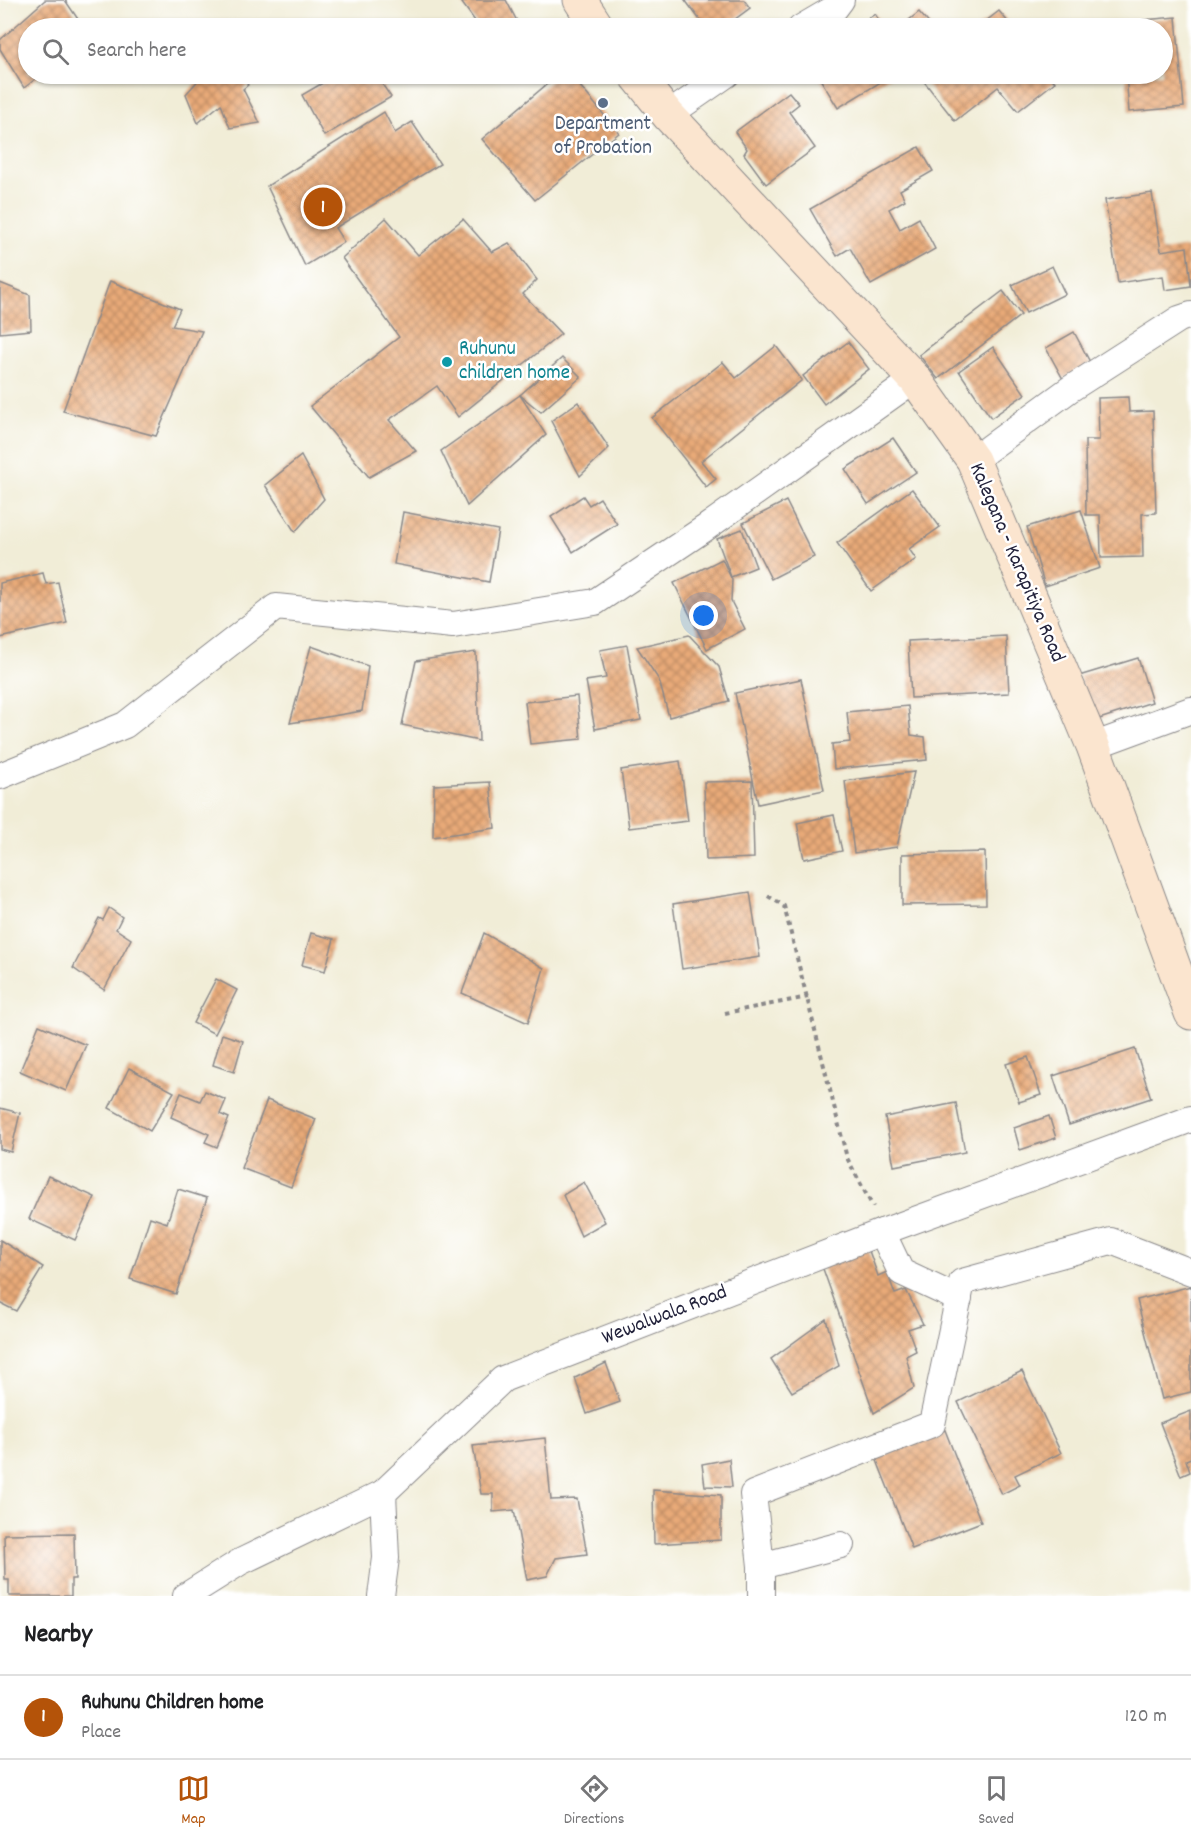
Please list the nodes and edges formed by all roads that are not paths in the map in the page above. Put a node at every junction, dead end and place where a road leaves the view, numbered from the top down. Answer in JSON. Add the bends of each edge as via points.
{"nodes":[{"id":1,"x":580,"y":0,"type":"edge"},
{"id":2,"x":841,"y":0,"type":"edge"},
{"id":3,"x":592,"y":18,"type":"edge"},
{"id":4,"x":818,"y":18,"type":"edge"},
{"id":5,"x":643,"y":84,"type":"edge"},
{"id":6,"x":713,"y":84,"type":"edge"},
{"id":7,"x":668,"y":115,"type":"junction"},
{"id":8,"x":1191,"y":315,"type":"edge"},
{"id":9,"x":915,"y":379,"type":"junction"},
{"id":10,"x":973,"y":460,"type":"junction"},
{"id":11,"x":1191,"y":710,"type":"edge"},
{"id":12,"x":1093,"y":746,"type":"junction"},
{"id":13,"x":0,"y":776,"type":"edge"},
{"id":14,"x":1191,"y":1013,"type":"edge"},
{"id":15,"x":1191,"y":1119,"type":"edge"},
{"id":16,"x":882,"y":1233,"type":"junction"},
{"id":17,"x":1191,"y":1272,"type":"edge"},
{"id":18,"x":958,"y":1299,"type":"junction"},
{"id":19,"x":383,"y":1492,"type":"junction"},
{"id":20,"x":841,"y":1545,"type":"dead end"},
{"id":21,"x":761,"y":1566,"type":"junction"},
{"id":22,"x":186,"y":1596,"type":"edge"},
{"id":23,"x":381,"y":1596,"type":"edge"},
{"id":24,"x":761,"y":1596,"type":"edge"}],
"edges":[{"from":1,"to":3,"type":"main road"},
{"from":2,"to":4,"type":"street"},
{"from":5,"to":7,"type":"main road","name":"Kalegana - Karapitiya Road"},
{"from":6,"to":7,"type":"street"},
{"from":7,"to":9,"type":"main road","name":"Kalegana - Karapitiya Road"},
{"from":8,"to":10,"type":"street","via":[[1179,318],[1070,388]]},
{"from":9,"to":10,"type":"main road","name":"Kalegana - Karapitiya Road"},
{"from":9,"to":13,"type":"street","via":[[595,602],[453,625],[276,607],[125,725]]},
{"from":10,"to":12,"type":"main road","name":"Kalegana - Karapitiya Road"},
{"from":11,"to":12,"type":"street"},
{"from":12,"to":14,"type":"main road","name":"Kalegana - Karapitiya Road"},
{"from":15,"to":16,"type":"street","name":"Wewalwala Road"},
{"from":16,"to":18,"type":"street","via":[[900,1272]]},
{"from":16,"to":19,"type":"street","name":"Wewalwala Road","via":[[503,1379]]},
{"from":17,"to":18,"type":"street","via":[[1112,1241],[962,1282]]},
{"from":18,"to":21,"type":"street","via":[[932,1424],[753,1494]]},
{"from":19,"to":22,"type":"street","name":"Wewalwala Road","via":[[240,1562]]},
{"from":19,"to":23,"type":"street","via":[[386,1558]]},
{"from":20,"to":21,"type":"street"},
{"from":21,"to":24,"type":"street"}]}
